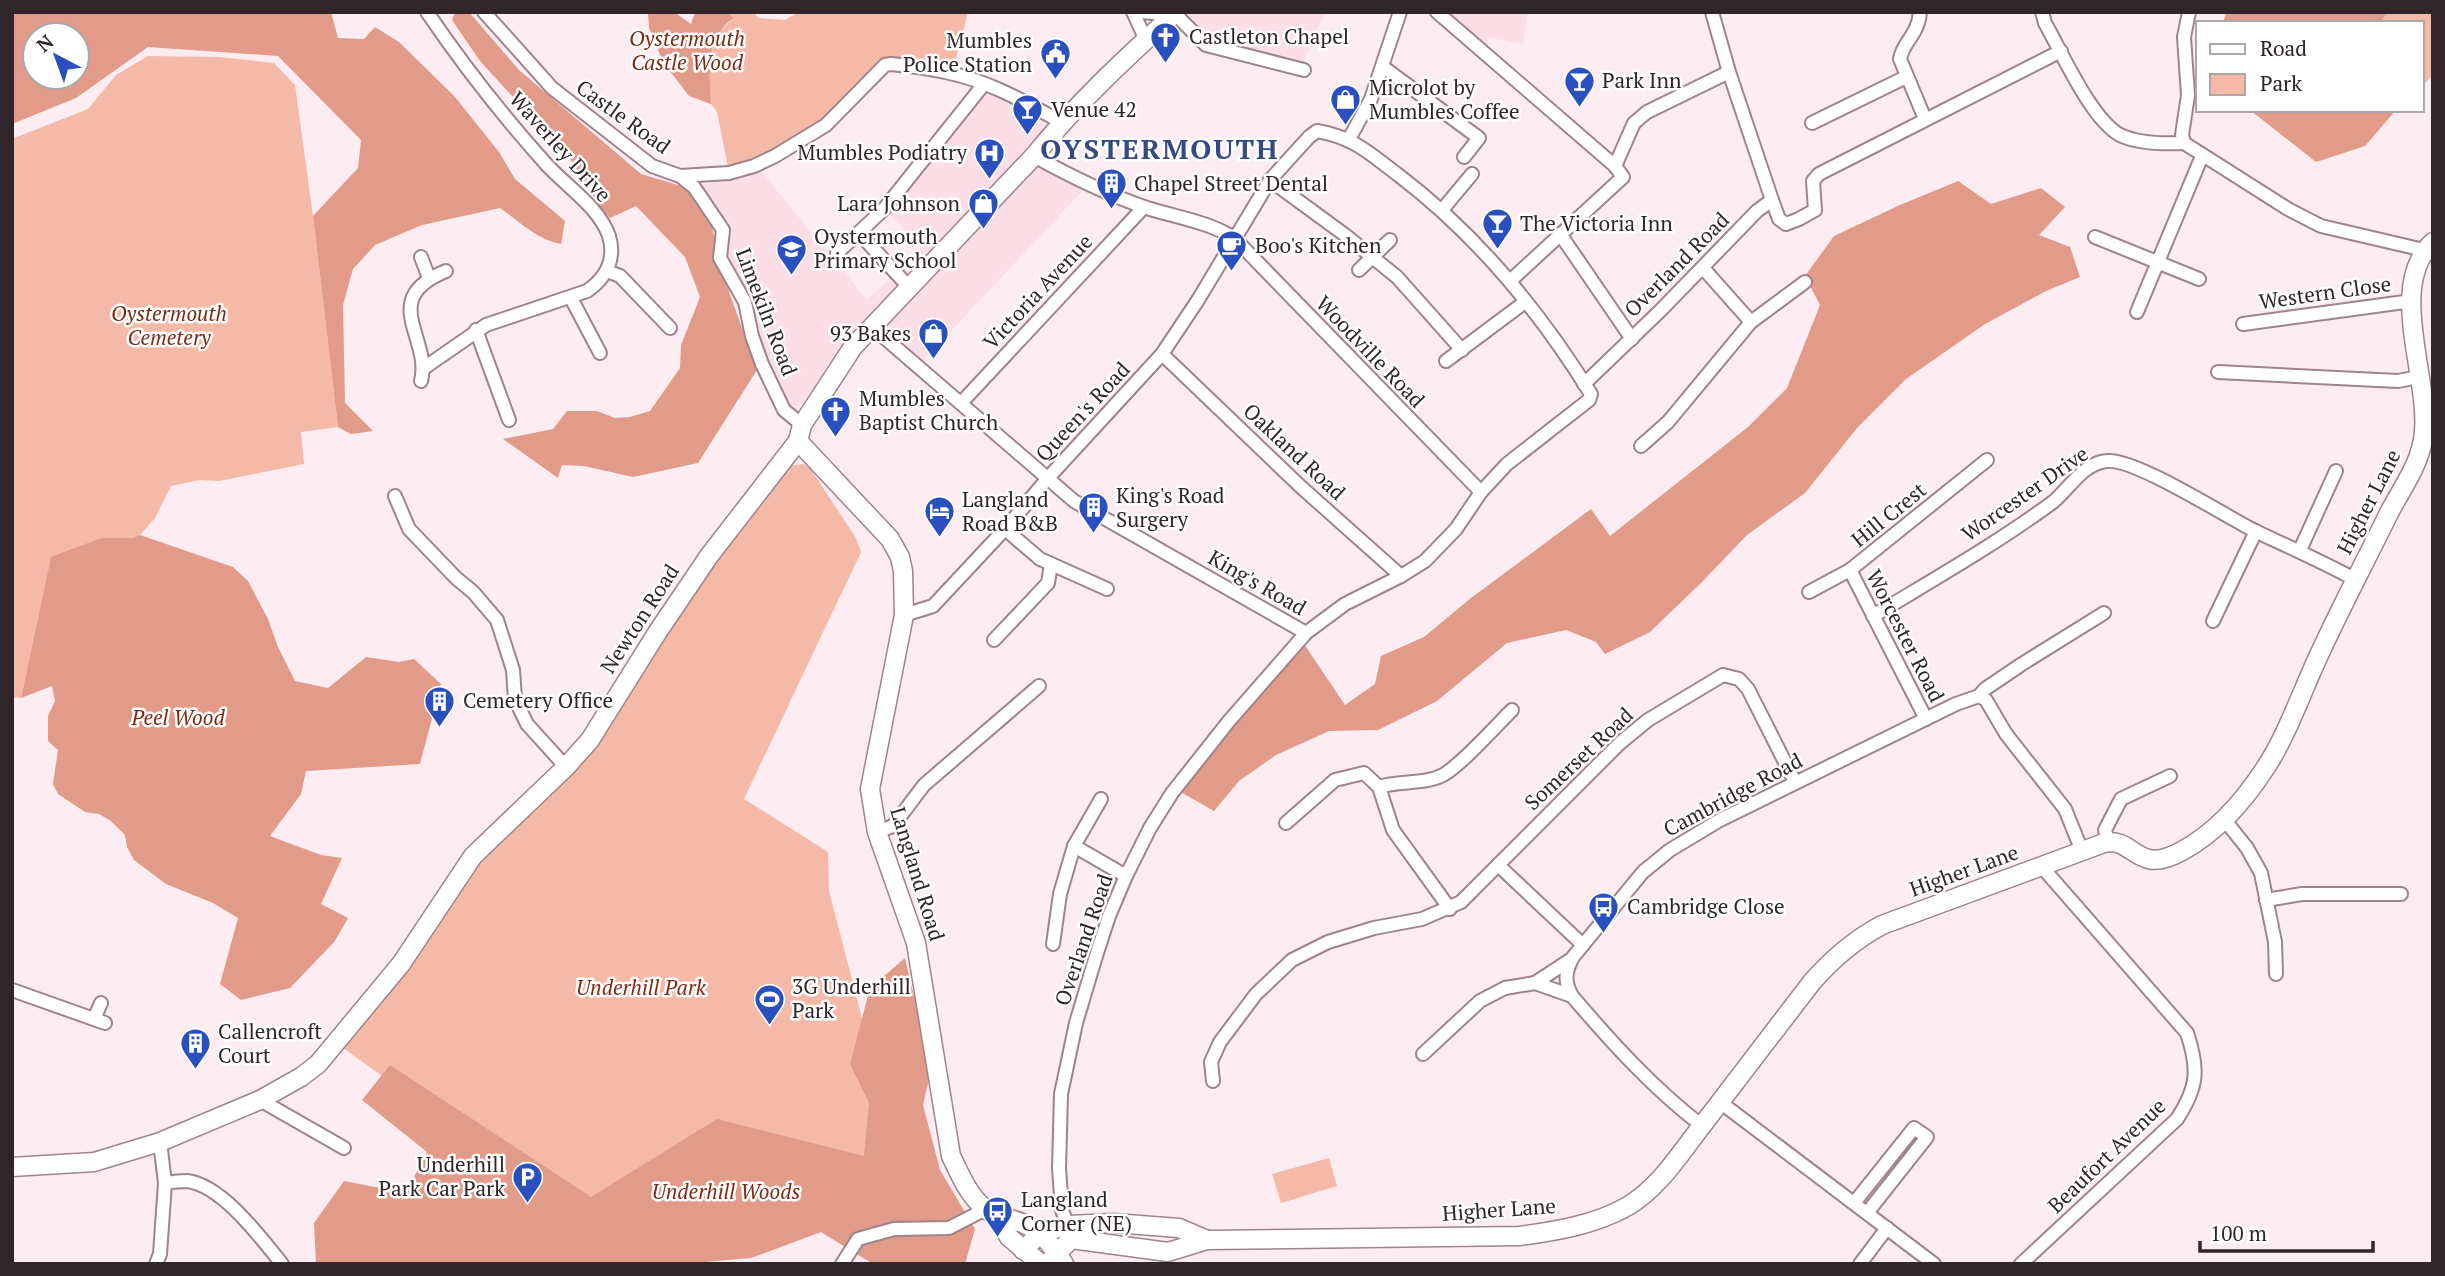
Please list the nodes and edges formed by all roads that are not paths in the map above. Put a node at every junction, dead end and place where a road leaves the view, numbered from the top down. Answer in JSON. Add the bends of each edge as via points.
{"nodes":[{"id":1,"x":484,"y":12,"type":"edge"},
{"id":2,"x":1133,"y":12,"type":"edge"},
{"id":3,"x":1139,"y":12,"type":"edge"},
{"id":4,"x":1400,"y":12,"type":"edge"},
{"id":5,"x":1437,"y":12,"type":"edge"},
{"id":6,"x":1712,"y":12,"type":"edge"},
{"id":7,"x":1920,"y":12,"type":"edge"},
{"id":8,"x":2042,"y":12,"type":"edge"},
{"id":9,"x":2189,"y":12,"type":"edge"},
{"id":10,"x":432,"y":15,"type":"edge"},
{"id":11,"x":1173,"y":15,"type":"edge"},
{"id":12,"x":1146,"y":40,"type":"junction"},
{"id":13,"x":2061,"y":51,"type":"junction"},
{"id":14,"x":1383,"y":67,"type":"junction"},
{"id":15,"x":1304,"y":69,"type":"dead end"},
{"id":16,"x":1729,"y":72,"type":"junction"},
{"id":17,"x":1906,"y":78,"type":"junction"},
{"id":18,"x":984,"y":84,"type":"junction"},
{"id":19,"x":1925,"y":119,"type":"junction"},
{"id":20,"x":1061,"y":122,"type":"junction"},
{"id":21,"x":1812,"y":123,"type":"dead end"},
{"id":22,"x":1349,"y":139,"type":"junction"},
{"id":23,"x":2184,"y":144,"type":"junction"},
{"id":24,"x":1034,"y":156,"type":"junction"},
{"id":25,"x":2202,"y":156,"type":"junction"},
{"id":26,"x":1465,"y":157,"type":"dead end"},
{"id":27,"x":1615,"y":166,"type":"junction"},
{"id":28,"x":1472,"y":174,"type":"dead end"},
{"id":29,"x":680,"y":176,"type":"junction"},
{"id":30,"x":1270,"y":180,"type":"junction"},
{"id":31,"x":1772,"y":200,"type":"junction"},
{"id":32,"x":1144,"y":207,"type":"junction"},
{"id":33,"x":1442,"y":210,"type":"junction"},
{"id":34,"x":859,"y":233,"type":"junction"},
{"id":35,"x":1560,"y":234,"type":"junction"},
{"id":36,"x":2095,"y":237,"type":"dead end"},
{"id":37,"x":1234,"y":238,"type":"junction"},
{"id":38,"x":1390,"y":240,"type":"dead end"},
{"id":39,"x":2428,"y":246,"type":"edge"},
{"id":40,"x":837,"y":253,"type":"dead end"},
{"id":41,"x":1373,"y":256,"type":"junction"},
{"id":42,"x":421,"y":257,"type":"dead end"},
{"id":43,"x":2157,"y":262,"type":"junction"},
{"id":44,"x":1703,"y":268,"type":"junction"},
{"id":45,"x":1359,"y":270,"type":"dead end"},
{"id":46,"x":446,"y":271,"type":"dead end"},
{"id":47,"x":607,"y":271,"type":"junction"},
{"id":48,"x":429,"y":278,"type":"junction"},
{"id":49,"x":2199,"y":279,"type":"dead end"},
{"id":50,"x":1510,"y":281,"type":"junction"},
{"id":51,"x":1805,"y":282,"type":"dead end"},
{"id":52,"x":909,"y":287,"type":"junction"},
{"id":53,"x":571,"y":298,"type":"junction"},
{"id":54,"x":2412,"y":301,"type":"junction"},
{"id":55,"x":1525,"y":302,"type":"junction"},
{"id":56,"x":2137,"y":312,"type":"dead end"},
{"id":57,"x":1751,"y":322,"type":"junction"},
{"id":58,"x":2243,"y":324,"type":"dead end"},
{"id":59,"x":872,"y":327,"type":"junction"},
{"id":60,"x":670,"y":328,"type":"dead end"},
{"id":61,"x":476,"y":330,"type":"junction"},
{"id":62,"x":1632,"y":339,"type":"junction"},
{"id":63,"x":1462,"y":350,"type":"junction"},
{"id":64,"x":600,"y":353,"type":"dead end"},
{"id":65,"x":1162,"y":354,"type":"junction"},
{"id":66,"x":1446,"y":361,"type":"dead end"},
{"id":67,"x":2218,"y":372,"type":"dead end"},
{"id":68,"x":2419,"y":377,"type":"junction"},
{"id":69,"x":1584,"y":384,"type":"junction"},
{"id":70,"x":961,"y":403,"type":"junction"},
{"id":71,"x":509,"y":420,"type":"dead end"},
{"id":72,"x":2429,"y":431,"type":"edge"},
{"id":73,"x":800,"y":433,"type":"junction"},
{"id":74,"x":1641,"y":446,"type":"dead end"},
{"id":75,"x":1987,"y":460,"type":"dead end"},
{"id":76,"x":2336,"y":471,"type":"dead end"},
{"id":77,"x":1048,"y":478,"type":"junction"},
{"id":78,"x":1481,"y":492,"type":"junction"},
{"id":79,"x":395,"y":496,"type":"dead end"},
{"id":80,"x":1005,"y":529,"type":"junction"},
{"id":81,"x":2256,"y":531,"type":"junction"},
{"id":82,"x":2300,"y":550,"type":"junction"},
{"id":83,"x":1051,"y":564,"type":"junction"},
{"id":84,"x":1850,"y":570,"type":"junction"},
{"id":85,"x":1402,"y":576,"type":"junction"},
{"id":86,"x":2356,"y":580,"type":"junction"},
{"id":87,"x":1107,"y":589,"type":"dead end"},
{"id":88,"x":1809,"y":592,"type":"dead end"},
{"id":89,"x":2104,"y":613,"type":"dead end"},
{"id":90,"x":904,"y":615,"type":"junction"},
{"id":91,"x":1873,"y":616,"type":"junction"},
{"id":92,"x":2213,"y":621,"type":"dead end"},
{"id":93,"x":1306,"y":634,"type":"junction"},
{"id":94,"x":994,"y":639,"type":"dead end"},
{"id":95,"x":1039,"y":686,"type":"dead end"},
{"id":96,"x":1979,"y":696,"type":"junction"},
{"id":97,"x":1512,"y":710,"type":"dead end"},
{"id":98,"x":1926,"y":719,"type":"junction"},
{"id":99,"x":566,"y":767,"type":"junction"},
{"id":100,"x":2169,"y":776,"type":"dead end"},
{"id":101,"x":1795,"y":782,"type":"junction"},
{"id":102,"x":1379,"y":787,"type":"junction"},
{"id":103,"x":1101,"y":799,"type":"dead end"},
{"id":104,"x":2224,"y":819,"type":"junction"},
{"id":105,"x":1286,"y":823,"type":"dead end"},
{"id":106,"x":877,"y":832,"type":"junction"},
{"id":107,"x":2108,"y":842,"type":"junction"},
{"id":108,"x":1074,"y":846,"type":"junction"},
{"id":109,"x":2082,"y":851,"type":"junction"},
{"id":110,"x":1498,"y":864,"type":"junction"},
{"id":111,"x":2042,"y":867,"type":"junction"},
{"id":112,"x":1126,"y":876,"type":"junction"},
{"id":113,"x":2401,"y":894,"type":"dead end"},
{"id":114,"x":2266,"y":900,"type":"junction"},
{"id":115,"x":1450,"y":908,"type":"junction"},
{"id":116,"x":1053,"y":944,"type":"dead end"},
{"id":117,"x":1583,"y":945,"type":"junction"},
{"id":118,"x":1573,"y":957,"type":"junction"},
{"id":119,"x":2276,"y":974,"type":"dead end"},
{"id":120,"x":1535,"y":983,"type":"junction"},
{"id":121,"x":12,"y":990,"type":"edge"},
{"id":122,"x":1572,"y":996,"type":"junction"},
{"id":123,"x":101,"y":1003,"type":"dead end"},
{"id":124,"x":1423,"y":1054,"type":"dead end"},
{"id":125,"x":1213,"y":1081,"type":"dead end"},
{"id":126,"x":260,"y":1100,"type":"junction"},
{"id":127,"x":1720,"y":1102,"type":"junction"},
{"id":128,"x":1702,"y":1125,"type":"junction"},
{"id":129,"x":160,"y":1142,"type":"junction"},
{"id":130,"x":344,"y":1148,"type":"dead end"},
{"id":131,"x":12,"y":1167,"type":"edge"},
{"id":132,"x":165,"y":1182,"type":"junction"},
{"id":133,"x":1854,"y":1203,"type":"junction"},
{"id":134,"x":992,"y":1213,"type":"junction"},
{"id":135,"x":1867,"y":1213,"type":"junction"},
{"id":136,"x":1887,"y":1228,"type":"junction"},
{"id":137,"x":1070,"y":1232,"type":"junction"},
{"id":138,"x":1041,"y":1233,"type":"junction"},
{"id":139,"x":1207,"y":1240,"type":"junction"},
{"id":140,"x":1023,"y":1250,"type":"junction"},
{"id":141,"x":1056,"y":1260,"type":"edge"},
{"id":142,"x":156,"y":1264,"type":"edge"},
{"id":143,"x":282,"y":1264,"type":"edge"},
{"id":144,"x":842,"y":1264,"type":"edge"},
{"id":145,"x":1041,"y":1264,"type":"edge"},
{"id":146,"x":1860,"y":1264,"type":"edge"},
{"id":147,"x":1934,"y":1264,"type":"edge"},
{"id":148,"x":2021,"y":1264,"type":"edge"}],
"edges":[{"from":1,"to":29,"type":"street","name":"Castle Road","via":[[552,88],[652,166]]},
{"from":2,"to":12,"type":"street"},
{"from":3,"to":11,"type":"street"},
{"from":4,"to":14,"type":"street"},
{"from":5,"to":27,"type":"street"},
{"from":6,"to":16,"type":"street"},
{"from":7,"to":17,"type":"street","via":[[1919,25],[1901,52]]},
{"from":8,"to":13,"type":"street"},
{"from":9,"to":23,"type":"street","via":[[2184,37],[2189,80]]},
{"from":10,"to":47,"type":"street","name":"Waverley Drive","via":[[513,125],[606,229],[612,248]]},
{"from":11,"to":12,"type":"street","name":"Newton Road"},
{"from":11,"to":15,"type":"street","via":[[1206,46]]},
{"from":12,"to":20,"type":"street","name":"Newton Road"},
{"from":13,"to":19,"type":"street"},
{"from":13,"to":23,"type":"street","via":[[2110,129],[2136,140]]},
{"from":14,"to":22,"type":"street"},
{"from":14,"to":26,"type":"street","via":[[1479,138]]},
{"from":16,"to":27,"type":"street","via":[[1633,122]]},
{"from":16,"to":31,"type":"street"},
{"from":17,"to":19,"type":"street"},
{"from":17,"to":21,"type":"street"},
{"from":18,"to":20,"type":"street","name":"Castle Road"},
{"from":18,"to":29,"type":"street","name":"Castle Road","via":[[947,72],[885,65],[826,125],[775,156],[729,173]]},
{"from":18,"to":34,"type":"street","via":[[910,179]]},
{"from":19,"to":31,"type":"street","via":[[1819,174],[1813,181],[1815,210],[1799,219],[1786,223],[1780,219]]},
{"from":20,"to":24,"type":"street","name":"Newton Road"},
{"from":22,"to":30,"type":"street","name":"Queen's Road","via":[[1317,131]]},
{"from":22,"to":33,"type":"street"},
{"from":23,"to":25,"type":"street"},
{"from":24,"to":32,"type":"street"},
{"from":24,"to":52,"type":"street","name":"Newton Road"},
{"from":25,"to":39,"type":"street","via":[[2321,226]]},
{"from":25,"to":43,"type":"street"},
{"from":27,"to":35,"type":"street","via":[[1623,177]]},
{"from":28,"to":33,"type":"street"},
{"from":29,"to":73,"type":"street","name":"Limekiln Road","via":[[694,187],[723,230],[720,258],[745,302],[762,364]]},
{"from":30,"to":37,"type":"street","name":"Queen's Road"},
{"from":30,"to":41,"type":"street"},
{"from":31,"to":44,"type":"street","name":"Overland Road"},
{"from":32,"to":37,"type":"street","via":[[1220,229]]},
{"from":32,"to":70,"type":"street","name":"Victoria Avenue"},
{"from":33,"to":50,"type":"street"},
{"from":34,"to":40,"type":"street"},
{"from":34,"to":52,"type":"street"},
{"from":35,"to":50,"type":"street"},
{"from":35,"to":62,"type":"street"},
{"from":36,"to":43,"type":"street"},
{"from":37,"to":65,"type":"street","name":"Queen's Road"},
{"from":37,"to":78,"type":"street","name":"Woodville Road"},
{"from":38,"to":41,"type":"street"},
{"from":39,"to":54,"type":"street","name":"Higher Lane","via":[[2415,267]]},
{"from":41,"to":45,"type":"street"},
{"from":41,"to":63,"type":"street"},
{"from":42,"to":48,"type":"street"},
{"from":43,"to":49,"type":"street"},
{"from":43,"to":56,"type":"street"},
{"from":44,"to":57,"type":"street"},
{"from":44,"to":62,"type":"street","name":"Overland Road"},
{"from":46,"to":48,"type":"street"},
{"from":47,"to":53,"type":"street","via":[[599,283]]},
{"from":47,"to":60,"type":"street","via":[[620,276]]},
{"from":48,"to":61,"type":"street","via":[[410,311],[423,374]]},
{"from":50,"to":55,"type":"street"},
{"from":51,"to":57,"type":"street"},
{"from":52,"to":59,"type":"street","name":"Newton Road"},
{"from":53,"to":61,"type":"street"},
{"from":53,"to":64,"type":"street"},
{"from":54,"to":58,"type":"street","name":"Western Close"},
{"from":54,"to":68,"type":"street","name":"Higher Lane"},
{"from":55,"to":63,"type":"street"},
{"from":55,"to":69,"type":"street"},
{"from":57,"to":74,"type":"street","via":[[1668,422]]},
{"from":59,"to":70,"type":"street","name":"King's Road"},
{"from":59,"to":73,"type":"street","name":"Newton Road","via":[[853,347]]},
{"from":61,"to":71,"type":"street"},
{"from":62,"to":69,"type":"street","name":"Overland Road"},
{"from":63,"to":66,"type":"street"},
{"from":65,"to":77,"type":"street","name":"Queen's Road"},
{"from":65,"to":85,"type":"street","name":"Oakland Road"},
{"from":67,"to":68,"type":"street","via":[[2250,381],[2398,381]]},
{"from":68,"to":72,"type":"street","name":"Higher Lane"},
{"from":69,"to":78,"type":"street","name":"Overland Road","via":[[1591,394],[1589,400],[1507,464]]},
{"from":70,"to":77,"type":"street","name":"King's Road"},
{"from":72,"to":86,"type":"street","name":"Higher Lane","via":[[2411,476]]},
{"from":73,"to":90,"type":"street","name":"Langland Road","via":[[890,539],[903,571]]},
{"from":73,"to":99,"type":"street","name":"Newton Road","via":[[709,556],[590,740]]},
{"from":75,"to":84,"type":"street","name":"Hill Crest"},
{"from":76,"to":82,"type":"street"},
{"from":77,"to":80,"type":"street","name":"Queen's Road"},
{"from":77,"to":93,"type":"street","name":"King's Road","via":[[1074,501]]},
{"from":78,"to":85,"type":"street","name":"Overland Road","via":[[1456,529],[1425,561]]},
{"from":79,"to":99,"type":"street","via":[[409,529],[497,620],[513,670],[515,699],[527,724]]},
{"from":80,"to":83,"type":"street"},
{"from":80,"to":90,"type":"street","name":"Queen's Road","via":[[933,606]]},
{"from":81,"to":82,"type":"street","name":"Worcester Drive"},
{"from":81,"to":91,"type":"street","name":"Worcester Drive","via":[[2127,463],[2107,461],[2091,466],[2055,500],[2003,536]]},
{"from":81,"to":92,"type":"street"},
{"from":82,"to":86,"type":"street","name":"Worcester Drive"},
{"from":83,"to":87,"type":"street"},
{"from":83,"to":94,"type":"street","via":[[1048,583]]},
{"from":84,"to":88,"type":"street","name":"Hill Crest"},
{"from":84,"to":91,"type":"street","name":"Worcester Road"},
{"from":85,"to":93,"type":"street","name":"Overland Road","via":[[1347,603]]},
{"from":86,"to":104,"type":"street","name":"Higher Lane","via":[[2266,768]]},
{"from":89,"to":96,"type":"street","name":"Cambridge Road"},
{"from":90,"to":106,"type":"street","name":"Langland Road","via":[[870,789]]},
{"from":91,"to":98,"type":"street","name":"Worcester Road"},
{"from":93,"to":112,"type":"street","name":"Overland Road","via":[[1172,793]]},
{"from":95,"to":106,"type":"street","via":[[924,785],[893,826]]},
{"from":96,"to":98,"type":"street","name":"Cambridge Road"},
{"from":96,"to":109,"type":"street","via":[[2065,809]]},
{"from":97,"to":102,"type":"street","via":[[1444,775]]},
{"from":98,"to":101,"type":"street","name":"Cambridge Road"},
{"from":99,"to":126,"type":"street","name":"Newton Road","via":[[473,856],[401,964],[318,1063]]},
{"from":100,"to":107,"type":"street","via":[[2121,799],[2105,830]]},
{"from":101,"to":110,"type":"street","name":"Somerset Road","via":[[1748,690],[1740,679],[1723,675],[1648,720],[1620,743]]},
{"from":101,"to":117,"type":"street","name":"Cambridge Road","via":[[1670,850],[1643,872]]},
{"from":102,"to":105,"type":"street","via":[[1364,773],[1335,780],[1293,806]]},
{"from":102,"to":115,"type":"street","via":[[1393,830]]},
{"from":103,"to":108,"type":"street"},
{"from":104,"to":107,"type":"street","name":"Higher Lane","via":[[2187,848],[2161,860],[2149,861],[2125,846]]},
{"from":104,"to":114,"type":"street","via":[[2260,873]]},
{"from":106,"to":134,"type":"street","name":"Langland Road","via":[[916,943],[951,1156],[966,1187]]},
{"from":107,"to":109,"type":"street","name":"Higher Lane"},
{"from":108,"to":112,"type":"street"},
{"from":108,"to":116,"type":"street","via":[[1060,894]]},
{"from":109,"to":111,"type":"street","name":"Higher Lane"},
{"from":110,"to":115,"type":"street","name":"Somerset Road"},
{"from":110,"to":117,"type":"street"},
{"from":111,"to":127,"type":"street","name":"Higher Lane","via":[[1882,925],[1855,940],[1812,982]]},
{"from":111,"to":148,"type":"street","name":"Beaufort Avenue","via":[[2187,1033],[2196,1074],[2194,1088],[2177,1119]]},
{"from":112,"to":137,"type":"street","name":"Overland Road","via":[[1076,1023],[1061,1094],[1062,1210]]},
{"from":113,"to":114,"type":"street","via":[[2302,894]]},
{"from":114,"to":119,"type":"street"},
{"from":115,"to":125,"type":"street","name":"Somerset Road","via":[[1345,936],[1292,960],[1256,994],[1220,1042],[1212,1062]]},
{"from":117,"to":118,"type":"street","name":"Cambridge Road"},
{"from":118,"to":120,"type":"street"},
{"from":118,"to":122,"type":"street","via":[[1565,983]]},
{"from":120,"to":122,"type":"street"},
{"from":120,"to":124,"type":"street","via":[[1505,988],[1479,1001]]},
{"from":121,"to":123,"type":"street","via":[[100,1021]]},
{"from":122,"to":128,"type":"street","via":[[1646,1079]]},
{"from":126,"to":129,"type":"street","name":"Newton Road"},
{"from":126,"to":130,"type":"street"},
{"from":127,"to":128,"type":"street","name":"Higher Lane"},
{"from":127,"to":133,"type":"street"},
{"from":128,"to":139,"type":"street","name":"Higher Lane","via":[[1643,1195],[1627,1206],[1561,1231],[1520,1236]]},
{"from":129,"to":131,"type":"street","name":"Newton Road","via":[[94,1162]]},
{"from":129,"to":132,"type":"street"},
{"from":132,"to":142,"type":"street"},
{"from":132,"to":143,"type":"street","via":[[189,1181],[213,1192]]},
{"from":133,"to":135,"type":"street"},
{"from":133,"to":135,"type":"street","via":[[1914,1128],[1927,1137]]},
{"from":134,"to":138,"type":"street"},
{"from":134,"to":140,"type":"street","name":"Langland Road"},
{"from":134,"to":144,"type":"street","via":[[949,1228],[894,1229],[858,1239]]},
{"from":135,"to":136,"type":"street"},
{"from":136,"to":146,"type":"street"},
{"from":136,"to":147,"type":"street"},
{"from":137,"to":138,"type":"street","name":"Higher Lane"},
{"from":137,"to":139,"type":"street","name":"Higher Lane","via":[[1114,1223],[1180,1228]]},
{"from":137,"to":139,"type":"street","name":"Higher Lane","via":[[1168,1252]]},
{"from":137,"to":141,"type":"street"},
{"from":138,"to":140,"type":"street","name":"Higher Lane"},
{"from":138,"to":141,"type":"street"},
{"from":140,"to":145,"type":"street","name":"Langland Road"}]}
